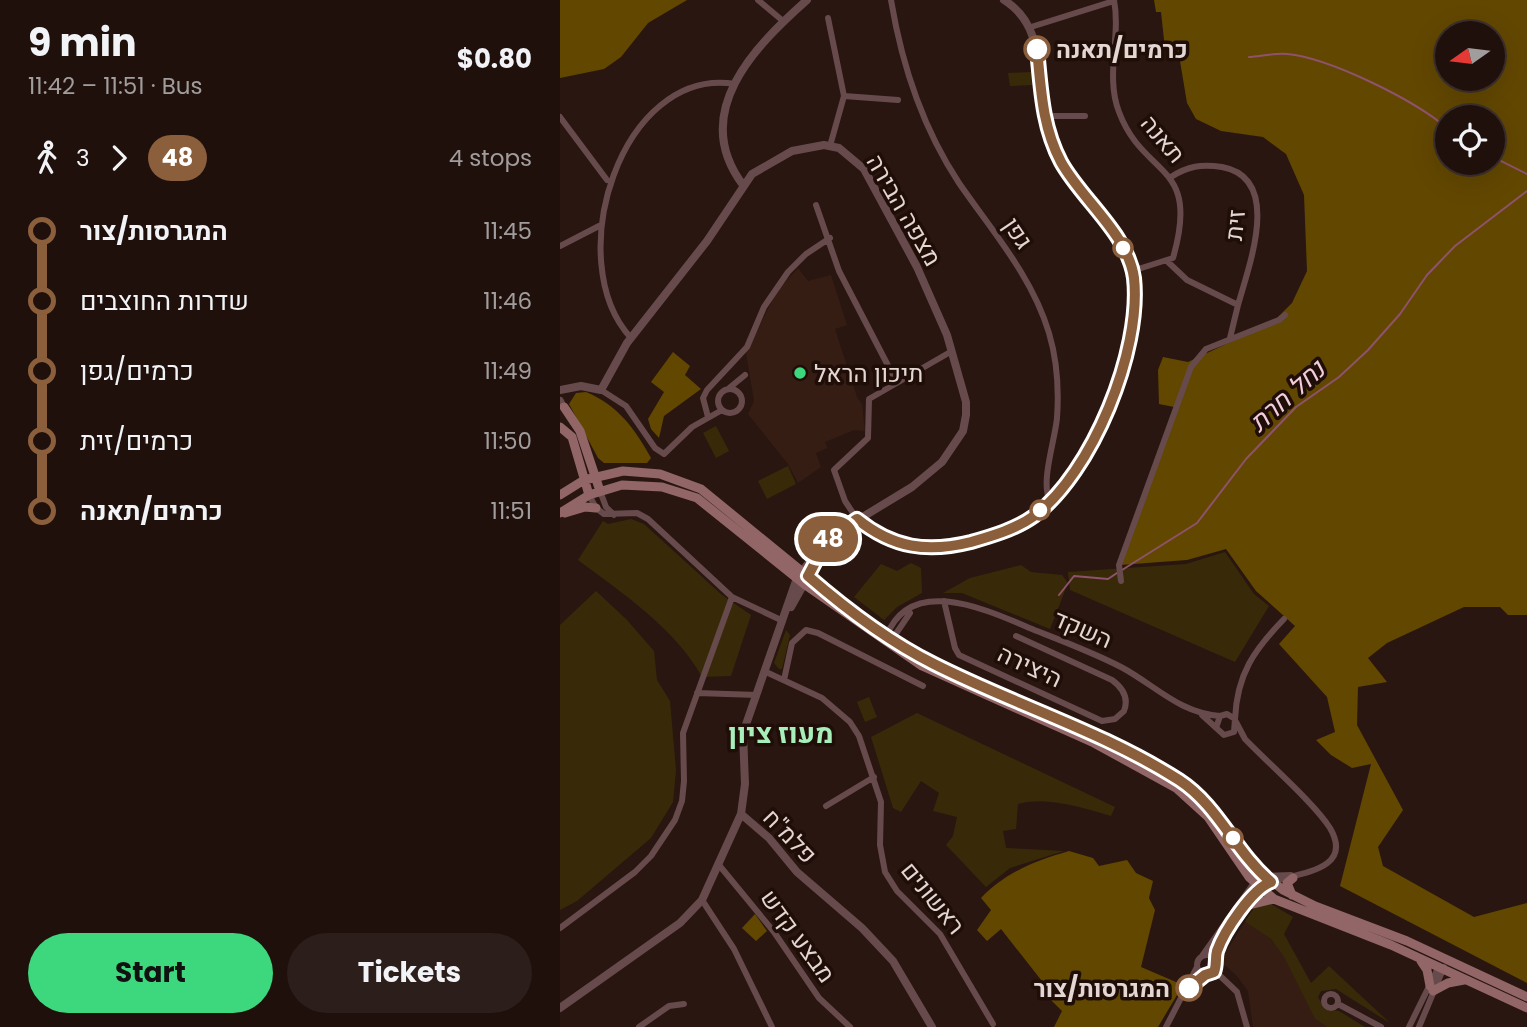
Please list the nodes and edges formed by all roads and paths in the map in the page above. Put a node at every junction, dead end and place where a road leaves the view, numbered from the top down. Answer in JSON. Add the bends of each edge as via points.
{"nodes":[{"id":1,"x":758,"y":0,"type":"edge"},
{"id":2,"x":807,"y":0,"type":"edge"},
{"id":3,"x":891,"y":0,"type":"edge"},
{"id":4,"x":1004,"y":0,"type":"edge"},
{"id":5,"x":1114,"y":1,"type":"edge"},
{"id":6,"x":828,"y":18,"type":"dead end"},
{"id":7,"x":783,"y":21,"type":"junction"},
{"id":8,"x":1031,"y":27,"type":"junction"},
{"id":9,"x":735,"y":84,"type":"junction"},
{"id":10,"x":844,"y":96,"type":"junction"},
{"id":11,"x":898,"y":100,"type":"dead end"},
{"id":12,"x":1044,"y":116,"type":"junction"},
{"id":13,"x":1085,"y":116,"type":"dead end"},
{"id":14,"x":560,"y":117,"type":"edge"},
{"id":15,"x":830,"y":146,"type":"junction"},
{"id":16,"x":1171,"y":177,"type":"junction"},
{"id":17,"x":607,"y":180,"type":"junction"},
{"id":18,"x":743,"y":185,"type":"junction"},
{"id":19,"x":816,"y":205,"type":"dead end"},
{"id":20,"x":599,"y":226,"type":"junction"},
{"id":21,"x":830,"y":238,"type":"junction"},
{"id":22,"x":560,"y":246,"type":"edge"},
{"id":23,"x":1168,"y":262,"type":"junction"},
{"id":24,"x":1132,"y":271,"type":"junction"},
{"id":25,"x":1238,"y":305,"type":"junction"},
{"id":26,"x":1285,"y":315,"type":"dead end"},
{"id":27,"x":631,"y":338,"type":"junction"},
{"id":28,"x":1230,"y":338,"type":"junction"},
{"id":29,"x":952,"y":351,"type":"junction"},
{"id":30,"x":745,"y":375,"type":"dead end"},
{"id":31,"x":896,"y":382,"type":"junction"},
{"id":32,"x":573,"y":387,"type":"junction"},
{"id":33,"x":728,"y":389,"type":"junction"},
{"id":34,"x":560,"y":390,"type":"edge"},
{"id":35,"x":601,"y":390,"type":"junction"},
{"id":36,"x":561,"y":403,"type":"edge"},
{"id":37,"x":722,"y":410,"type":"junction"},
{"id":38,"x":708,"y":416,"type":"junction"},
{"id":39,"x":560,"y":425,"type":"edge"},
{"id":40,"x":577,"y":454,"type":"junction"},
{"id":41,"x":589,"y":458,"type":"junction"},
{"id":42,"x":615,"y":472,"type":"junction"},
{"id":43,"x":595,"y":477,"type":"junction"},
{"id":44,"x":584,"y":480,"type":"junction"},
{"id":45,"x":600,"y":491,"type":"junction"},
{"id":46,"x":563,"y":493,"type":"edge"},
{"id":47,"x":589,"y":495,"type":"junction"},
{"id":48,"x":1050,"y":501,"type":"junction"},
{"id":49,"x":596,"y":508,"type":"junction"},
{"id":50,"x":560,"y":514,"type":"edge"},
{"id":51,"x":616,"y":516,"type":"junction"},
{"id":52,"x":857,"y":519,"type":"junction"},
{"id":53,"x":803,"y":577,"type":"junction"},
{"id":54,"x":1121,"y":581,"type":"dead end"},
{"id":55,"x":732,"y":597,"type":"junction"},
{"id":56,"x":944,"y":601,"type":"junction"},
{"id":57,"x":1284,"y":619,"type":"dead end"},
{"id":58,"x":784,"y":620,"type":"junction"},
{"id":59,"x":1016,"y":636,"type":"dead end"},
{"id":60,"x":888,"y":639,"type":"junction"},
{"id":61,"x":1118,"y":665,"type":"junction"},
{"id":62,"x":766,"y":672,"type":"junction"},
{"id":63,"x":784,"y":680,"type":"junction"},
{"id":64,"x":1112,"y":680,"type":"junction"},
{"id":65,"x":923,"y":686,"type":"dead end"},
{"id":66,"x":697,"y":693,"type":"junction"},
{"id":67,"x":757,"y":695,"type":"junction"},
{"id":68,"x":1237,"y":699,"type":"junction"},
{"id":69,"x":1198,"y":713,"type":"junction"},
{"id":70,"x":1222,"y":715,"type":"junction"},
{"id":71,"x":1236,"y":721,"type":"junction"},
{"id":72,"x":1216,"y":728,"type":"junction"},
{"id":73,"x":1227,"y":735,"type":"junction"},
{"id":74,"x":1245,"y":739,"type":"junction"},
{"id":75,"x":874,"y":777,"type":"junction"},
{"id":76,"x":826,"y":806,"type":"dead end"},
{"id":77,"x":741,"y":814,"type":"junction"},
{"id":78,"x":719,"y":865,"type":"junction"},
{"id":79,"x":1303,"y":874,"type":"junction"},
{"id":80,"x":1293,"y":878,"type":"junction"},
{"id":81,"x":1267,"y":879,"type":"junction"},
{"id":82,"x":1256,"y":885,"type":"junction"},
{"id":83,"x":1293,"y":896,"type":"junction"},
{"id":84,"x":1275,"y":899,"type":"junction"},
{"id":85,"x":702,"y":900,"type":"junction"},
{"id":86,"x":1244,"y":906,"type":"junction"},
{"id":87,"x":560,"y":928,"type":"edge"},
{"id":88,"x":1202,"y":956,"type":"junction"},
{"id":89,"x":1417,"y":957,"type":"junction"},
{"id":90,"x":1216,"y":962,"type":"junction"},
{"id":91,"x":1442,"y":965,"type":"junction"},
{"id":92,"x":1197,"y":967,"type":"junction"},
{"id":93,"x":1215,"y":971,"type":"junction"},
{"id":94,"x":1205,"y":975,"type":"junction"},
{"id":95,"x":1466,"y":979,"type":"junction"},
{"id":96,"x":1189,"y":988,"type":"junction"},
{"id":97,"x":1432,"y":988,"type":"junction"},
{"id":98,"x":1527,"y":998,"type":"edge"},
{"id":99,"x":684,"y":1004,"type":"dead end"},
{"id":100,"x":1338,"y":1004,"type":"dead end"},
{"id":101,"x":560,"y":1008,"type":"edge"},
{"id":102,"x":1527,"y":1008,"type":"edge"},
{"id":103,"x":993,"y":1024,"type":"dead end"},
{"id":104,"x":639,"y":1027,"type":"edge"},
{"id":105,"x":772,"y":1027,"type":"edge"},
{"id":106,"x":850,"y":1027,"type":"edge"},
{"id":107,"x":932,"y":1027,"type":"edge"},
{"id":108,"x":1166,"y":1027,"type":"edge"},
{"id":109,"x":1247,"y":1027,"type":"edge"},
{"id":110,"x":1381,"y":1027,"type":"edge"},
{"id":111,"x":1409,"y":1027,"type":"edge"},
{"id":112,"x":1419,"y":1027,"type":"edge"}],
"edges":[{"from":1,"to":7,"type":"street"},
{"from":2,"to":7,"type":"street"},
{"from":3,"to":48,"type":"street","name":"גפן","via":[[923,119],[959,182],[1025,278],[1049,331],[1058,398],[1046,483]]},
{"from":4,"to":8,"type":"street"},
{"from":5,"to":8,"type":"street","name":"תאנה"},
{"from":5,"to":16,"type":"street","name":"תאנה","via":[[1113,84],[1119,112],[1135,140]]},
{"from":6,"to":10,"type":"street"},
{"from":7,"to":9,"type":"street","via":[[751,55]]},
{"from":8,"to":12,"type":"street"},
{"from":9,"to":17,"type":"street","via":[[705,81],[667,102],[638,128]]},
{"from":9,"to":18,"type":"street","via":[[722,139],[730,167]]},
{"from":10,"to":11,"type":"street"},
{"from":10,"to":15,"type":"street"},
{"from":12,"to":13,"type":"street"},
{"from":12,"to":24,"type":"street","via":[[1062,163],[1118,240]]},
{"from":14,"to":17,"type":"street"},
{"from":15,"to":18,"type":"street","name":"מצפה הבירה","via":[[808,147],[778,158]]},
{"from":15,"to":29,"type":"street","name":"מצפה הבירה","via":[[854,158],[880,196],[917,267]]},
{"from":16,"to":23,"type":"street","name":"תאנה","via":[[1181,215],[1176,248]]},
{"from":16,"to":25,"type":"street","name":"זית","via":[[1187,166],[1221,167],[1251,182],[1257,203]]},
{"from":17,"to":20,"type":"street"},
{"from":18,"to":27,"type":"street","name":"מצפה הבירה","via":[[707,241]]},
{"from":19,"to":21,"type":"street"},
{"from":20,"to":22,"type":"street"},
{"from":20,"to":27,"type":"street","via":[[601,288],[613,318]]},
{"from":21,"to":31,"type":"street","via":[[839,271]]},
{"from":21,"to":38,"type":"street","via":[[806,254],[772,292],[747,347],[707,390],[703,398]]},
{"from":23,"to":24,"type":"street"},
{"from":23,"to":25,"type":"street","via":[[1187,280]]},
{"from":24,"to":48,"type":"street","via":[[1132,325],[1110,405],[1087,454]]},
{"from":25,"to":28,"type":"street","name":"זית"},
{"from":26,"to":28,"type":"street"},
{"from":27,"to":35,"type":"street","name":"מצפה הבירה"},
{"from":28,"to":54,"type":"street","via":[[1206,349],[1191,367],[1119,565]]},
{"from":29,"to":31,"type":"street"},
{"from":29,"to":52,"type":"street","name":"מצפה הבירה","via":[[966,402],[963,431],[954,448],[929,475]]},
{"from":30,"to":33,"type":"street"},
{"from":31,"to":52,"type":"street","via":[[869,399],[868,438],[834,470]]},
{"from":32,"to":34,"type":"street"},
{"from":32,"to":35,"type":"street"},
{"from":32,"to":36,"type":"street","via":[[563,392]]},
{"from":33,"to":37,"type":"street","via":[[718,397]]},
{"from":33,"to":37,"type":"street","via":[[739,392],[742,404],[733,413]]},
{"from":35,"to":38,"type":"street","via":[[625,407],[664,454]]},
{"from":36,"to":39,"type":"main road","via":[[565,415]]},
{"from":36,"to":41,"type":"main road","via":[[576,423]]},
{"from":37,"to":38,"type":"street"},
{"from":39,"to":40,"type":"main road","via":[[570,433]]},
{"from":40,"to":44,"type":"main road"},
{"from":40,"to":46,"type":"main road","via":[[575,476]]},
{"from":41,"to":42,"type":"main road"},
{"from":41,"to":43,"type":"main road"},
{"from":42,"to":43,"type":"main road"},
{"from":42,"to":53,"type":"main road","via":[[650,472],[701,489]]},
{"from":43,"to":44,"type":"main road"},
{"from":43,"to":45,"type":"main road"},
{"from":44,"to":46,"type":"main road"},
{"from":44,"to":47,"type":"main road"},
{"from":45,"to":47,"type":"main road"},
{"from":45,"to":51,"type":"street","via":[[608,511]]},
{"from":45,"to":53,"type":"main road","via":[[643,485],[692,496]]},
{"from":47,"to":49,"type":"street"},
{"from":47,"to":50,"type":"main road"},
{"from":48,"to":52,"type":"street","via":[[1002,532],[938,548],[908,547]]},
{"from":49,"to":50,"type":"main road"},
{"from":49,"to":51,"type":"street"},
{"from":51,"to":55,"type":"street","via":[[637,513],[648,519]]},
{"from":52,"to":53,"type":"street","name":"מצפה הבירה","via":[[828,538]]},
{"from":53,"to":58,"type":"street","name":"מצפה הבירה"},
{"from":53,"to":60,"type":"main road"},
{"from":55,"to":58,"type":"street"},
{"from":55,"to":66,"type":"street"},
{"from":56,"to":60,"type":"street","via":[[919,605],[900,615]]},
{"from":56,"to":61,"type":"street","name":"השקד","via":[[987,610]]},
{"from":56,"to":64,"type":"street","name":"היצירה","via":[[954,649],[1102,721],[1115,719],[1127,703],[1120,685]]},
{"from":57,"to":68,"type":"street","via":[[1253,651]]},
{"from":58,"to":62,"type":"street","name":"מצפה הבירה"},
{"from":59,"to":64,"type":"street","name":"היצירה"},
{"from":60,"to":81,"type":"main road","via":[[935,665],[1106,739],[1182,782],[1216,814]]},
{"from":60,"to":82,"type":"main road","via":[[922,666],[1085,738],[1176,788],[1208,817]]},
{"from":61,"to":64,"type":"street"},
{"from":61,"to":69,"type":"street","name":"השקד"},
{"from":62,"to":63,"type":"street","name":"ראשונים"},
{"from":62,"to":67,"type":"street","name":"מצפה הבירה"},
{"from":63,"to":65,"type":"street","via":[[792,643],[806,630]]},
{"from":63,"to":75,"type":"street","name":"ראשונים","via":[[821,698],[850,722]]},
{"from":66,"to":67,"type":"street"},
{"from":66,"to":87,"type":"street","via":[[682,733],[682,801],[670,828],[635,872]]},
{"from":67,"to":77,"type":"street","name":"מצפה הבירה","via":[[743,733]]},
{"from":68,"to":70,"type":"street"},
{"from":68,"to":71,"type":"street"},
{"from":69,"to":70,"type":"street","name":"השקד"},
{"from":69,"to":72,"type":"street","name":"השקד"},
{"from":70,"to":71,"type":"street","name":"השקד"},
{"from":70,"to":72,"type":"street"},
{"from":71,"to":73,"type":"street","via":[[1236,729]]},
{"from":71,"to":74,"type":"street"},
{"from":72,"to":73,"type":"street","name":"השקד"},
{"from":73,"to":74,"type":"street"},
{"from":74,"to":79,"type":"street","via":[[1333,834],[1329,859],[1317,870]]},
{"from":75,"to":76,"type":"street"},
{"from":75,"to":103,"type":"street","name":"ראשונים","via":[[881,802],[885,872],[897,891],[940,934]]},
{"from":77,"to":78,"type":"street","name":"פלמ\"ח"},
{"from":77,"to":107,"type":"street","name":"פלמ\"ח","via":[[893,961]]},
{"from":78,"to":85,"type":"street","name":"פלמ\"ח"},
{"from":78,"to":106,"type":"street","name":"מבצע קדש","via":[[774,932],[819,998]]},
{"from":79,"to":80,"type":"street"},
{"from":79,"to":81,"type":"street"},
{"from":80,"to":81,"type":"street"},
{"from":80,"to":83,"type":"main road","via":[[1287,883]]},
{"from":81,"to":82,"type":"street"},
{"from":81,"to":83,"type":"main road"},
{"from":82,"to":84,"type":"main road"},
{"from":82,"to":86,"type":"street"},
{"from":82,"to":88,"type":"street"},
{"from":83,"to":91,"type":"main road"},
{"from":84,"to":86,"type":"main road"},
{"from":84,"to":89,"type":"main road"},
{"from":85,"to":101,"type":"street","name":"פלמ\"ח","via":[[680,923]]},
{"from":85,"to":105,"type":"street","via":[[738,957]]},
{"from":86,"to":90,"type":"street","via":[[1218,948]]},
{"from":88,"to":90,"type":"street"},
{"from":88,"to":92,"type":"street"},
{"from":89,"to":91,"type":"main road"},
{"from":89,"to":97,"type":"main road"},
{"from":90,"to":93,"type":"street"},
{"from":91,"to":95,"type":"main road"},
{"from":91,"to":97,"type":"street"},
{"from":91,"to":98,"type":"main road"},
{"from":92,"to":94,"type":"street"},
{"from":92,"to":96,"type":"street"},
{"from":93,"to":94,"type":"street"},
{"from":93,"to":109,"type":"street","via":[[1237,992]]},
{"from":94,"to":96,"type":"street"},
{"from":95,"to":97,"type":"main road"},
{"from":95,"to":102,"type":"main road"},
{"from":96,"to":108,"type":"street"},
{"from":97,"to":111,"type":"street"},
{"from":97,"to":112,"type":"street"},
{"from":99,"to":104,"type":"street","via":[[669,1006]]},
{"from":100,"to":110,"type":"street"}]}
